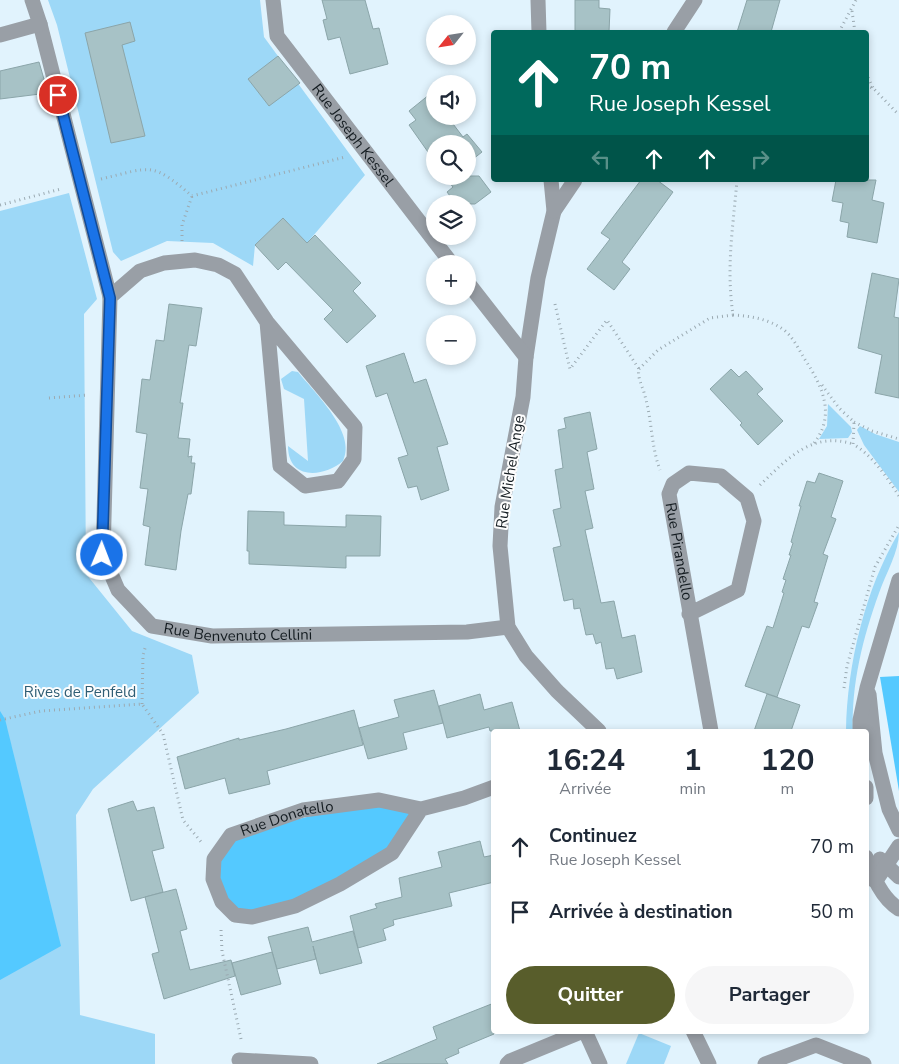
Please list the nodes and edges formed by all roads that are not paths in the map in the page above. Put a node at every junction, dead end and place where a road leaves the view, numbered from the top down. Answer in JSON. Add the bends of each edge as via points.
{"nodes":[{"id":1,"x":32,"y":0,"type":"edge"},
{"id":2,"x":273,"y":0,"type":"edge"},
{"id":3,"x":538,"y":0,"type":"edge"},
{"id":4,"x":695,"y":0,"type":"edge"},
{"id":5,"x":40,"y":24,"type":"junction"},
{"id":6,"x":539,"y":30,"type":"edge"},
{"id":7,"x":675,"y":30,"type":"edge"},
{"id":8,"x":0,"y":35,"type":"edge"},
{"id":9,"x":551,"y":182,"type":"edge"},
{"id":10,"x":574,"y":182,"type":"edge"},
{"id":11,"x":554,"y":211,"type":"junction"},
{"id":12,"x":445,"y":255,"type":"edge"},
{"id":13,"x":476,"y":293,"type":"edge"},
{"id":14,"x":110,"y":298,"type":"junction"},
{"id":15,"x":267,"y":322,"type":"junction"},
{"id":16,"x":526,"y":358,"type":"junction"},
{"id":17,"x":899,"y":580,"type":"edge"},
{"id":18,"x":689,"y":614,"type":"junction"},
{"id":19,"x":508,"y":627,"type":"junction"},
{"id":20,"x":867,"y":688,"type":"junction"},
{"id":21,"x":597,"y":729,"type":"edge"},
{"id":22,"x":711,"y":729,"type":"edge"},
{"id":23,"x":860,"y":729,"type":"edge"},
{"id":24,"x":491,"y":788,"type":"edge"},
{"id":25,"x":421,"y":809,"type":"junction"},
{"id":26,"x":899,"y":830,"type":"edge"},
{"id":27,"x":899,"y":846,"type":"edge"},
{"id":28,"x":869,"y":852,"type":"edge"},
{"id":29,"x":886,"y":865,"type":"junction"},
{"id":30,"x":899,"y":877,"type":"edge"},
{"id":31,"x":870,"y":878,"type":"edge"},
{"id":32,"x":899,"y":909,"type":"edge"},
{"id":33,"x":577,"y":1034,"type":"edge"},
{"id":34,"x":585,"y":1034,"type":"edge"},
{"id":35,"x":694,"y":1034,"type":"edge"},
{"id":36,"x":242,"y":1064,"type":"edge"},
{"id":37,"x":311,"y":1064,"type":"edge"},
{"id":38,"x":507,"y":1064,"type":"edge"},
{"id":39,"x":600,"y":1064,"type":"edge"},
{"id":40,"x":709,"y":1064,"type":"edge"},
{"id":41,"x":765,"y":1064,"type":"edge"},
{"id":42,"x":864,"y":1064,"type":"edge"}],
"edges":[{"from":1,"to":5,"type":"street"},
{"from":2,"to":12,"type":"street","name":"Rue Joseph Kessel","via":[[277,36]]},
{"from":3,"to":6,"type":"street"},
{"from":4,"to":7,"type":"street"},
{"from":5,"to":8,"type":"street"},
{"from":5,"to":14,"type":"street"},
{"from":9,"to":11,"type":"street","name":"Rue Michel Ange"},
{"from":10,"to":11,"type":"street","name":"Rue Michel Ange"},
{"from":11,"to":16,"type":"street","name":"Rue Michel Ange","via":[[538,278]]},
{"from":13,"to":16,"type":"street"},
{"from":14,"to":15,"type":"street","via":[[140,270],[195,260],[218,265],[235,274]]},
{"from":14,"to":19,"type":"street","name":"Rue Benvenuto Cellini","via":[[102,555],[118,590],[152,626],[212,636],[467,632]]},
{"from":15,"to":15,"type":"street","via":[[355,427],[354,459],[338,481],[306,486],[280,466]]},
{"from":16,"to":19,"type":"street","name":"Rue Michel Ange","via":[[502,507],[500,546]]},
{"from":17,"to":20,"type":"street"},
{"from":18,"to":18,"type":"street","name":"Rue Pirandello","via":[[738,590],[754,521],[747,498],[721,476],[689,473],[673,484],[670,494]]},
{"from":18,"to":22,"type":"street","name":"Rue Pirandello"},
{"from":19,"to":21,"type":"street","name":"Rue Michel Ange","via":[[526,656]]},
{"from":20,"to":23,"type":"street"},
{"from":20,"to":26,"type":"street","via":[[876,753],[889,809]]},
{"from":24,"to":25,"type":"street","name":"Rue Donatello"},
{"from":25,"to":25,"type":"street","name":"Rue Donatello","via":[[392,853],[295,906],[252,917],[235,915],[222,902],[213,879],[214,859],[231,835],[303,810],[378,800]]},
{"from":27,"to":29,"type":"street"},
{"from":28,"to":29,"type":"street"},
{"from":29,"to":30,"type":"street"},
{"from":29,"to":31,"type":"street"},
{"from":31,"to":32,"type":"street"},
{"from":33,"to":38,"type":"street"},
{"from":34,"to":39,"type":"street"},
{"from":35,"to":40,"type":"street"},
{"from":36,"to":37,"type":"street","via":[[239,1060]]},
{"from":41,"to":42,"type":"street","via":[[816,1045]]}]}
